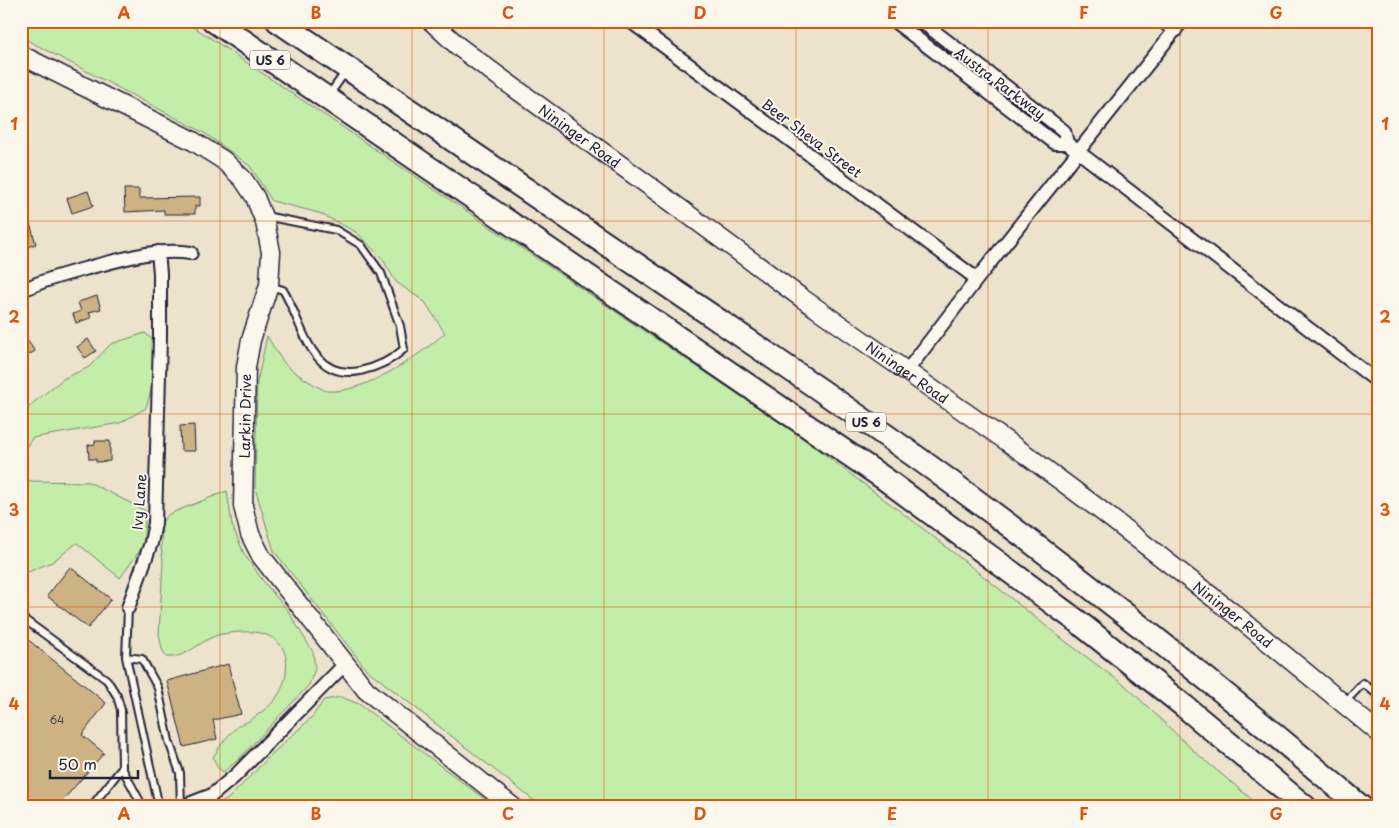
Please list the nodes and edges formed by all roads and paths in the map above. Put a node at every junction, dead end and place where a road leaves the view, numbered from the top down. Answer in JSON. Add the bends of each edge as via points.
{"nodes":[{"id":1,"x":214,"y":21,"type":"edge"},
{"id":2,"x":278,"y":21,"type":"edge"},
{"id":3,"x":431,"y":21,"type":"edge"},
{"id":4,"x":630,"y":21,"type":"edge"},
{"id":5,"x":894,"y":21,"type":"edge"},
{"id":6,"x":921,"y":21,"type":"edge"},
{"id":7,"x":1162,"y":21,"type":"edge"},
{"id":8,"x":1179,"y":26,"type":"edge"},
{"id":9,"x":21,"y":55,"type":"edge"},
{"id":10,"x":348,"y":69,"type":"junction"},
{"id":11,"x":327,"y":98,"type":"junction"},
{"id":12,"x":1067,"y":143,"type":"junction"},
{"id":13,"x":1079,"y":152,"type":"junction"},
{"id":14,"x":262,"y":215,"type":"junction"},
{"id":15,"x":158,"y":252,"type":"junction"},
{"id":16,"x":191,"y":254,"type":"dead end"},
{"id":17,"x":977,"y":279,"type":"junction"},
{"id":18,"x":269,"y":285,"type":"junction"},
{"id":19,"x":21,"y":291,"type":"edge"},
{"id":20,"x":906,"y":372,"type":"junction"},
{"id":21,"x":1378,"y":382,"type":"edge"},
{"id":22,"x":128,"y":608,"type":"joint"},
{"id":23,"x":21,"y":620,"type":"edge"},
{"id":24,"x":126,"y":657,"type":"junction"},
{"id":25,"x":345,"y":664,"type":"junction"},
{"id":26,"x":1378,"y":695,"type":"edge"},
{"id":27,"x":1344,"y":703,"type":"junction"},
{"id":28,"x":1378,"y":732,"type":"edge"},
{"id":29,"x":122,"y":768,"type":"junction"},
{"id":30,"x":91,"y":807,"type":"edge"},
{"id":31,"x":143,"y":807,"type":"edge"},
{"id":32,"x":159,"y":807,"type":"edge"},
{"id":33,"x":180,"y":807,"type":"edge"},
{"id":34,"x":513,"y":807,"type":"edge"},
{"id":35,"x":1305,"y":807,"type":"edge"},
{"id":36,"x":1361,"y":807,"type":"edge"}],
"edges":[{"from":1,"to":11,"type":"highway","number":"US 6"},
{"from":2,"to":10,"type":"highway","number":"US 6"},
{"from":3,"to":20,"type":"street","name":"Nininger Road","via":[[491,71]]},
{"from":4,"to":17,"type":"street","name":"Beer Sheva Street"},
{"from":5,"to":12,"type":"street","name":"Austra Parkway","via":[[1055,143]]},
{"from":6,"to":12,"type":"street","name":"Austra Parkway","via":[[1064,131]]},
{"from":7,"to":8,"type":"street"},
{"from":8,"to":13,"type":"street"},
{"from":9,"to":14,"type":"street","name":"Larkin Drive","via":[[193,141],[223,160],[243,179]]},
{"from":10,"to":11,"type":"lane"},
{"from":10,"to":36,"type":"highway","number":"US 6","via":[[942,476],[1144,628]]},
{"from":11,"to":35,"type":"highway","number":"US 6","via":[[775,402],[915,501],[1077,621]]},
{"from":12,"to":13,"type":"street","name":"Austra Parkway"},
{"from":13,"to":17,"type":"street"},
{"from":13,"to":21,"type":"street","name":"Austra Parkway"},
{"from":14,"to":18,"type":"street","name":"Larkin Drive","via":[[271,252]]},
{"from":14,"to":18,"type":"lane","via":[[336,230],[361,245],[381,273],[400,326],[404,349],[394,359],[375,368],[340,372],[316,356],[283,290]]},
{"from":15,"to":16,"type":"street"},
{"from":15,"to":19,"type":"street","via":[[61,275]]},
{"from":15,"to":22,"type":"street","name":"Ivy Lane","via":[[160,330],[155,523]]},
{"from":17,"to":20,"type":"street"},
{"from":18,"to":25,"type":"street","name":"Larkin Drive","via":[[246,367],[243,506],[250,534],[261,556]]},
{"from":20,"to":27,"type":"street","name":"Nininger Road","via":[[1099,508]]},
{"from":22,"to":24,"type":"lane","name":"Ivy Lane"},
{"from":23,"to":29,"type":"lane","via":[[107,680],[121,710]]},
{"from":24,"to":32,"type":"lane","name":"Ivy Lane"},
{"from":24,"to":33,"type":"lane","via":[[142,659],[158,688],[180,774]]},
{"from":25,"to":33,"type":"street","via":[[235,776],[212,795]]},
{"from":25,"to":34,"type":"street","name":"Larkin Drive","via":[[366,690]]},
{"from":26,"to":27,"type":"lane","via":[[1363,683]]},
{"from":27,"to":28,"type":"street","name":"Nininger Road"},
{"from":29,"to":30,"type":"lane"},
{"from":29,"to":31,"type":"lane"}]}
